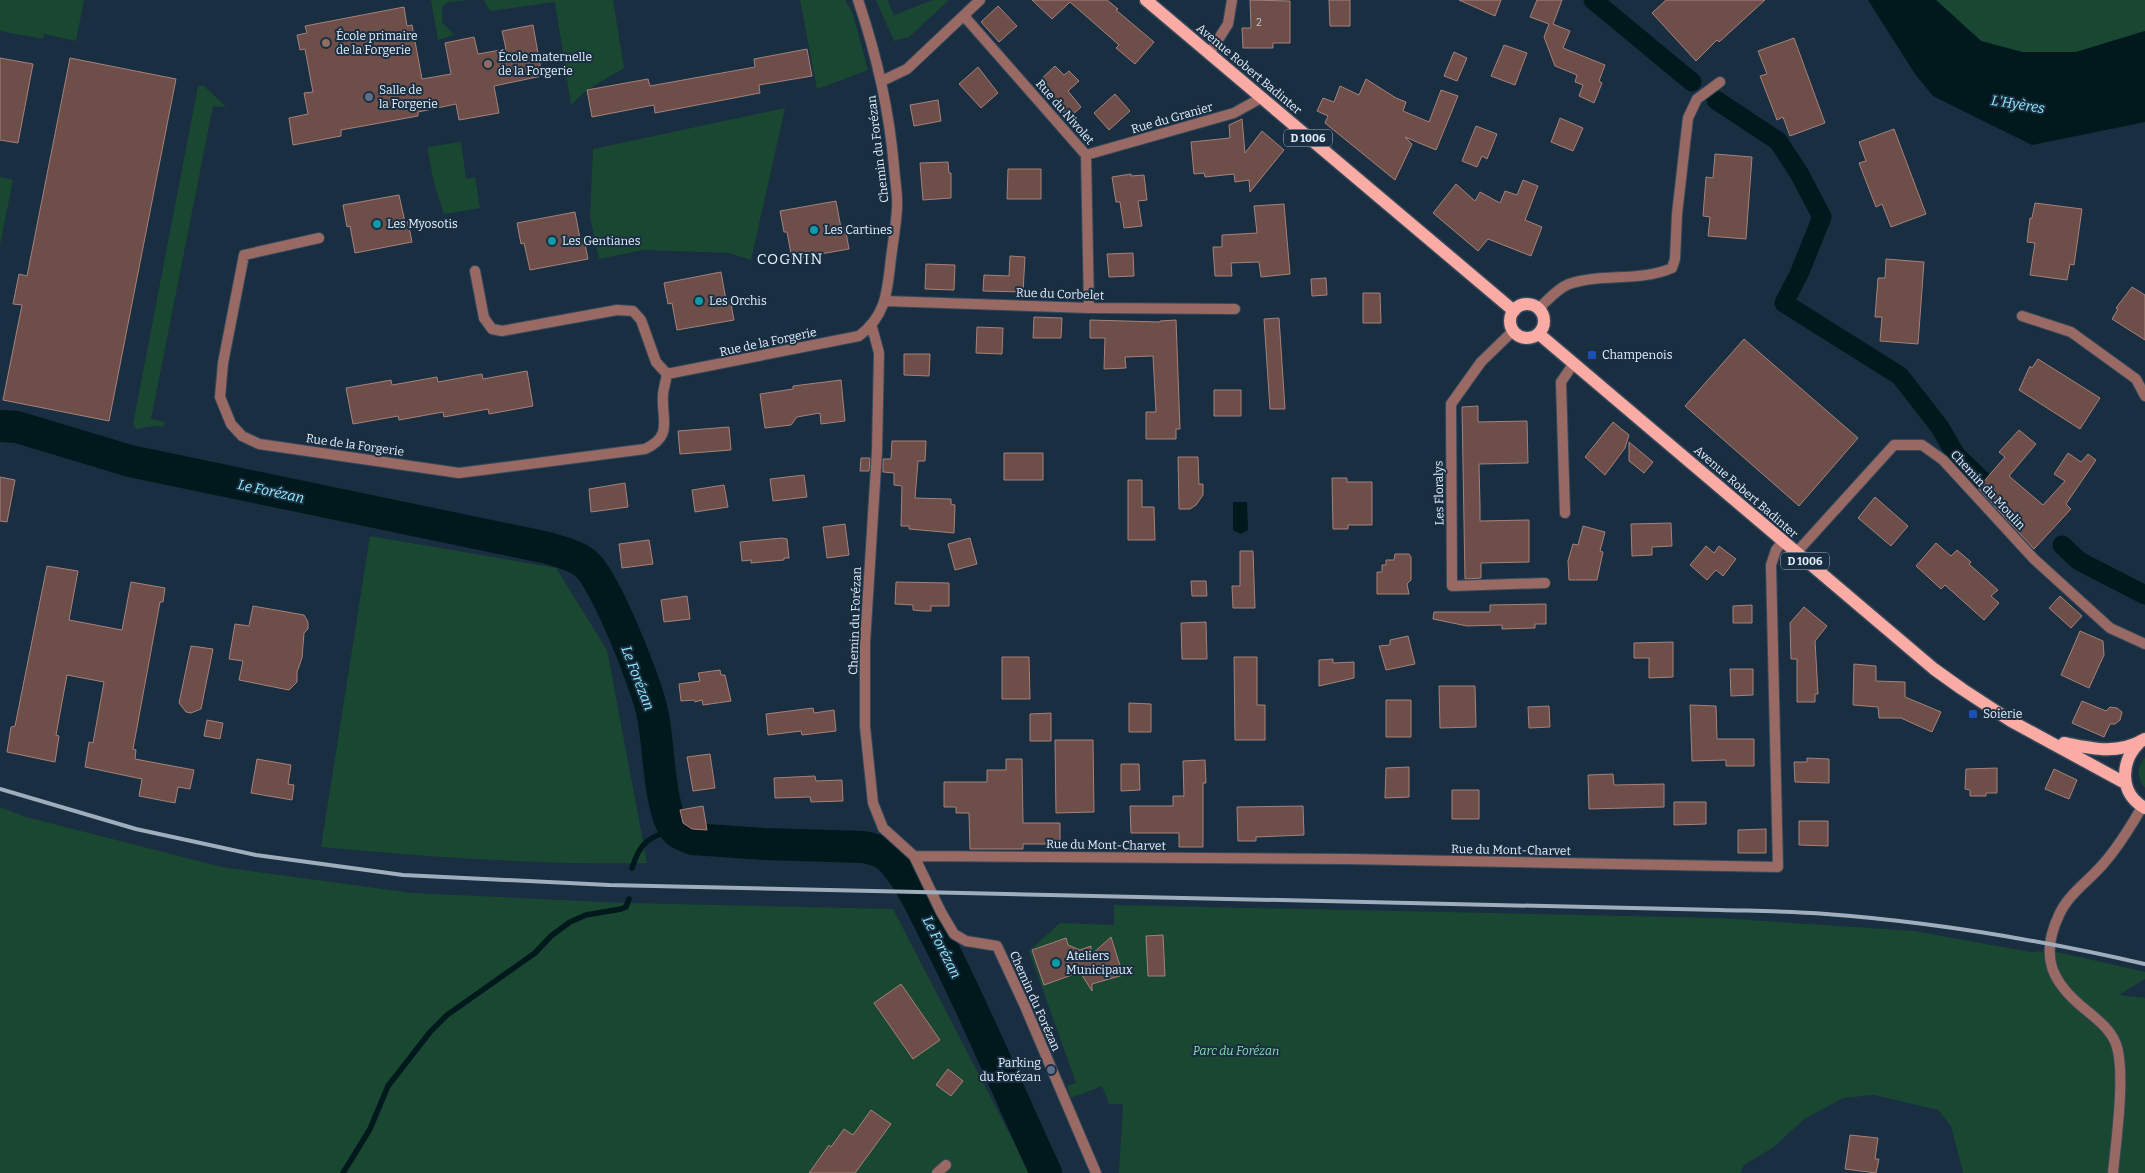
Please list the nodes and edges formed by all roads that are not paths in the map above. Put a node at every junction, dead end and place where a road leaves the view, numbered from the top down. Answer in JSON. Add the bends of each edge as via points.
{"nodes":[{"id":1,"x":858,"y":0,"type":"edge"},
{"id":2,"x":980,"y":0,"type":"edge"},
{"id":3,"x":1146,"y":0,"type":"edge"},
{"id":4,"x":1232,"y":0,"type":"edge"},
{"id":5,"x":964,"y":16,"type":"junction"},
{"id":6,"x":1209,"y":54,"type":"junction"},
{"id":7,"x":882,"y":81,"type":"junction"},
{"id":8,"x":1720,"y":82,"type":"dead end"},
{"id":9,"x":1261,"y":98,"type":"junction"},
{"id":10,"x":1086,"y":155,"type":"junction"},
{"id":11,"x":318,"y":238,"type":"dead end"},
{"id":12,"x":475,"y":271,"type":"dead end"},
{"id":13,"x":884,"y":300,"type":"junction"},
{"id":14,"x":1089,"y":308,"type":"junction"},
{"id":15,"x":1539,"y":308,"type":"junction"},
{"id":16,"x":1235,"y":309,"type":"dead end"},
{"id":17,"x":1514,"y":310,"type":"junction"},
{"id":18,"x":2022,"y":316,"type":"dead end"},
{"id":19,"x":872,"y":327,"type":"junction"},
{"id":20,"x":1513,"y":331,"type":"junction"},
{"id":21,"x":1539,"y":334,"type":"junction"},
{"id":22,"x":1574,"y":363,"type":"junction"},
{"id":23,"x":667,"y":374,"type":"junction"},
{"id":24,"x":2145,"y":396,"type":"edge"},
{"id":25,"x":1565,"y":513,"type":"dead end"},
{"id":26,"x":1782,"y":542,"type":"junction"},
{"id":27,"x":1796,"y":553,"type":"junction"},
{"id":28,"x":1545,"y":583,"type":"dead end"},
{"id":29,"x":2145,"y":644,"type":"edge"},
{"id":30,"x":2050,"y":740,"type":"junction"},
{"id":31,"x":2142,"y":741,"type":"edge"},
{"id":32,"x":2125,"y":783,"type":"junction"},
{"id":33,"x":2144,"y":807,"type":"edge"},
{"id":34,"x":914,"y":856,"type":"junction"},
{"id":35,"x":946,"y":1165,"type":"dead end"},
{"id":36,"x":937,"y":1173,"type":"edge"},
{"id":37,"x":1096,"y":1173,"type":"edge"},
{"id":38,"x":2114,"y":1173,"type":"edge"}],
"edges":[{"from":1,"to":7,"type":"street","name":"Chemin du Forézan"},
{"from":2,"to":5,"type":"street"},
{"from":3,"to":6,"type":"main road","name":"Avenue Robert Badinter","number":"D 1006"},
{"from":4,"to":6,"type":"street","via":[[1228,24]]},
{"from":5,"to":7,"type":"street","via":[[908,69]]},
{"from":5,"to":10,"type":"street","name":"Rue du Nivolet"},
{"from":6,"to":9,"type":"main road","name":"Avenue Robert Badinter","number":"D 1006"},
{"from":7,"to":13,"type":"street","name":"Chemin du Forézan","via":[[897,208]]},
{"from":8,"to":15,"type":"street","via":[[1697,99],[1688,118],[1672,268],[1568,284]]},
{"from":9,"to":10,"type":"street","name":"Rue du Granier","via":[[1234,113]]},
{"from":9,"to":17,"type":"main road","name":"Avenue Robert Badinter","number":"D 1006"},
{"from":10,"to":14,"type":"street","name":"Rue du Nivolet"},
{"from":11,"to":23,"type":"street","name":"Rue de la Forgerie","via":[[244,255],[223,363],[220,397],[231,424],[242,436],[259,444],[459,473],[645,450],[657,444],[666,427],[663,395]]},
{"from":12,"to":23,"type":"street","via":[[484,318],[492,329],[502,331],[617,310],[633,310],[641,320],[656,362]]},
{"from":13,"to":14,"type":"street","name":"Rue du Corbelet"},
{"from":13,"to":19,"type":"street","name":"Chemin du Forézan"},
{"from":14,"to":16,"type":"street","name":"Rue du Corbelet"},
{"from":15,"to":17,"type":"main road","via":[[1526,304]]},
{"from":15,"to":21,"type":"main road","via":[[1545,318]]},
{"from":17,"to":20,"type":"main road","via":[[1510,321]]},
{"from":18,"to":24,"type":"street","via":[[2071,332],[2136,379]]},
{"from":19,"to":23,"type":"street","name":"Rue de la Forgerie","via":[[859,336]]},
{"from":19,"to":34,"type":"street","name":"Chemin du Forézan","via":[[879,353],[877,451],[865,644],[865,727],[871,787],[878,818],[892,838]]},
{"from":20,"to":21,"type":"main road","via":[[1525,339]]},
{"from":20,"to":28,"type":"street","name":"Les Floralys","via":[[1482,362],[1451,404],[1452,586]]},
{"from":21,"to":22,"type":"main road","number":"D 1006"},
{"from":22,"to":25,"type":"street","via":[[1562,382]]},
{"from":22,"to":26,"type":"main road","name":"Avenue Robert Badinter","number":"D 1006"},
{"from":26,"to":27,"type":"main road","name":"Avenue Robert Badinter","number":"D 1006"},
{"from":26,"to":34,"type":"street","name":"Rue du Mont-Charvet","via":[[1771,565],[1778,867]]},
{"from":27,"to":29,"type":"street","name":"Chemin du Moulin","via":[[1894,445],[1922,445],[1943,460],[2034,559],[2110,628]]},
{"from":27,"to":30,"type":"main road","name":"Avenue Robert Badinter","number":"D 1006","via":[[1962,690]]},
{"from":30,"to":31,"type":"main road","number":"D 1006","via":[[2100,751],[2120,750]]},
{"from":30,"to":32,"type":"main road","number":"D 1006"},
{"from":31,"to":32,"type":"main road","via":[[2126,761]]},
{"from":32,"to":33,"type":"main road"},
{"from":33,"to":38,"type":"street","via":[[2105,863],[2063,907],[2052,931],[2051,943],[2054,977],[2072,999],[2105,1026],[2116,1044],[2120,1075]]},
{"from":34,"to":37,"type":"street","name":"Chemin du Forézan","via":[[954,934],[966,941],[997,946]]},
{"from":35,"to":36,"type":"street"}]}
